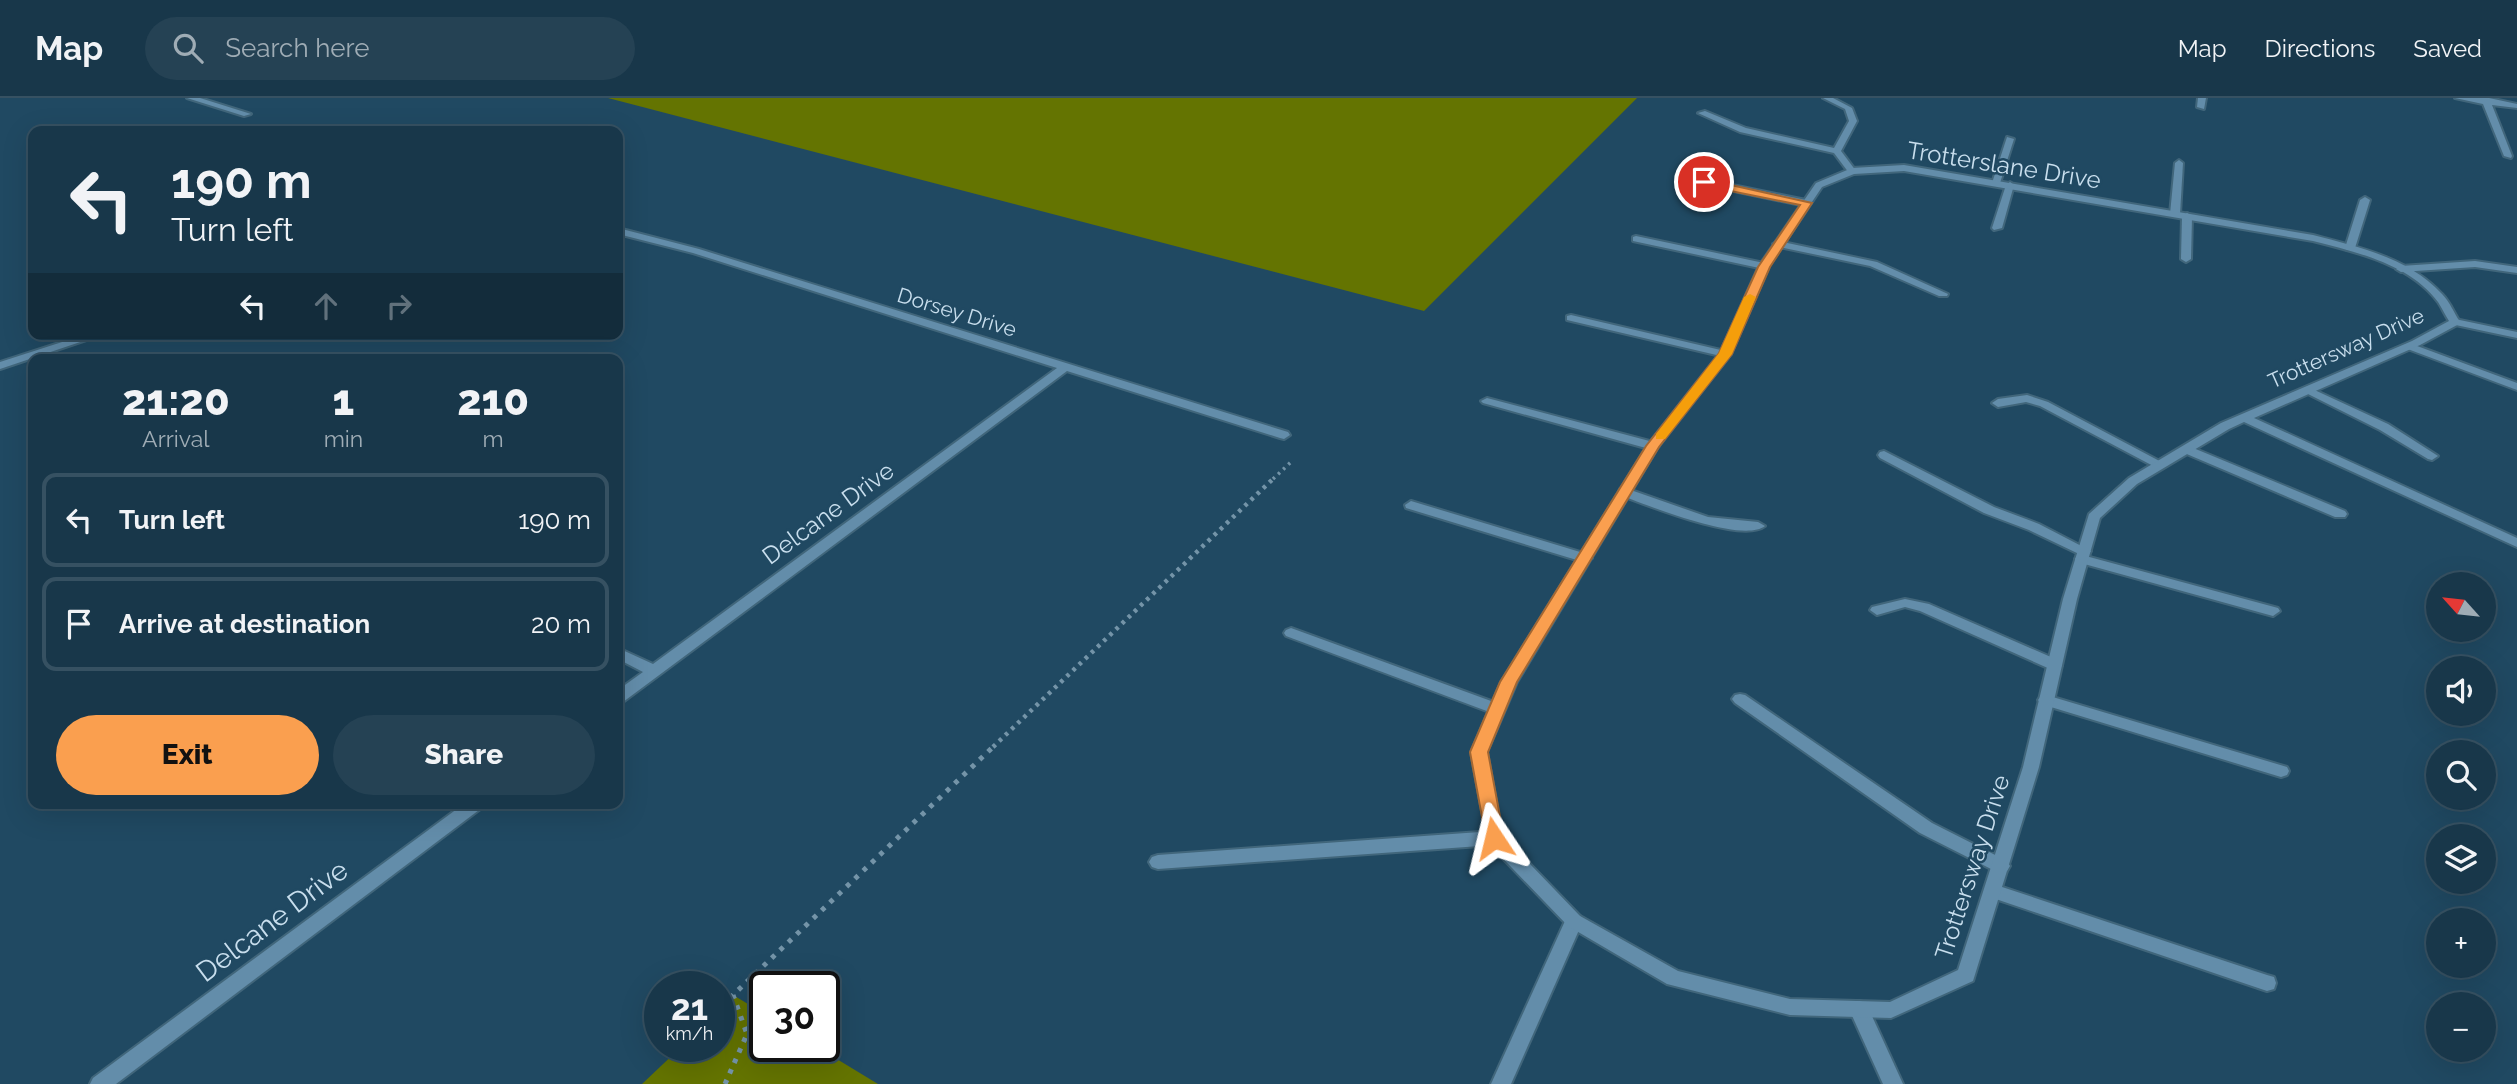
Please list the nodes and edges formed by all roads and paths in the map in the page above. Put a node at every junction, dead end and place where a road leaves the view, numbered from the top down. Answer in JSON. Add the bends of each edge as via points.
{"nodes":[{"id":1,"x":191,"y":98,"type":"edge"},
{"id":2,"x":1828,"y":98,"type":"edge"},
{"id":3,"x":2459,"y":98,"type":"edge"},
{"id":4,"x":2486,"y":100,"type":"edge"},
{"id":5,"x":2517,"y":106,"type":"edge"},
{"id":6,"x":1702,"y":113,"type":"dead end"},
{"id":7,"x":247,"y":114,"type":"dead end"},
{"id":8,"x":2010,"y":139,"type":"dead end"},
{"id":9,"x":1836,"y":151,"type":"junction"},
{"id":10,"x":2508,"y":156,"type":"dead end"},
{"id":11,"x":2179,"y":163,"type":"dead end"},
{"id":12,"x":1852,"y":171,"type":"junction"},
{"id":13,"x":1679,"y":177,"type":"dead end"},
{"id":14,"x":1996,"y":183,"type":"junction"},
{"id":15,"x":2010,"y":185,"type":"junction"},
{"id":16,"x":2365,"y":200,"type":"dead end"},
{"id":17,"x":1806,"y":203,"type":"junction"},
{"id":18,"x":2181,"y":215,"type":"junction"},
{"id":19,"x":1997,"y":228,"type":"dead end"},
{"id":20,"x":623,"y":232,"type":"edge"},
{"id":21,"x":1636,"y":239,"type":"dead end"},
{"id":22,"x":1778,"y":244,"type":"junction"},
{"id":23,"x":2350,"y":248,"type":"junction"},
{"id":24,"x":2186,"y":259,"type":"dead end"},
{"id":25,"x":2384,"y":260,"type":"joint"},
{"id":26,"x":1764,"y":267,"type":"junction"},
{"id":27,"x":2400,"y":269,"type":"junction"},
{"id":28,"x":2517,"y":270,"type":"edge"},
{"id":29,"x":1943,"y":295,"type":"dead end"},
{"id":30,"x":1571,"y":317,"type":"dead end"},
{"id":31,"x":2455,"y":322,"type":"junction"},
{"id":32,"x":2517,"y":335,"type":"edge"},
{"id":33,"x":80,"y":340,"type":"edge"},
{"id":34,"x":2409,"y":346,"type":"junction"},
{"id":35,"x":37,"y":354,"type":"edge"},
{"id":36,"x":1725,"y":354,"type":"junction"},
{"id":37,"x":28,"y":357,"type":"edge"},
{"id":38,"x":0,"y":366,"type":"edge"},
{"id":39,"x":1066,"y":366,"type":"junction"},
{"id":40,"x":2517,"y":387,"type":"edge"},
{"id":41,"x":2308,"y":390,"type":"junction"},
{"id":42,"x":1488,"y":401,"type":"dead end"},
{"id":43,"x":1998,"y":404,"type":"dead end"},
{"id":44,"x":2245,"y":418,"type":"junction"},
{"id":45,"x":1284,"y":435,"type":"joint"},
{"id":46,"x":1653,"y":446,"type":"junction"},
{"id":47,"x":2186,"y":449,"type":"junction"},
{"id":48,"x":1884,"y":455,"type":"dead end"},
{"id":49,"x":2432,"y":456,"type":"dead end"},
{"id":50,"x":2161,"y":465,"type":"junction"},
{"id":51,"x":1625,"y":492,"type":"junction"},
{"id":52,"x":1411,"y":505,"type":"dead end"},
{"id":53,"x":2340,"y":514,"type":"dead end"},
{"id":54,"x":1758,"y":526,"type":"dead end"},
{"id":55,"x":2517,"y":543,"type":"edge"},
{"id":56,"x":2083,"y":555,"type":"junction"},
{"id":57,"x":1585,"y":558,"type":"junction"},
{"id":58,"x":1877,"y":610,"type":"dead end"},
{"id":59,"x":2273,"y":611,"type":"dead end"},
{"id":60,"x":1292,"y":633,"type":"dead end"},
{"id":61,"x":623,"y":656,"type":"edge"},
{"id":62,"x":2055,"y":664,"type":"junction"},
{"id":63,"x":654,"y":671,"type":"junction"},
{"id":64,"x":623,"y":694,"type":"edge"},
{"id":65,"x":1740,"y":699,"type":"dead end"},
{"id":66,"x":2046,"y":700,"type":"junction"},
{"id":67,"x":1497,"y":709,"type":"junction"},
{"id":68,"x":2281,"y":771,"type":"dead end"},
{"id":69,"x":469,"y":809,"type":"edge"},
{"id":70,"x":1494,"y":838,"type":"junction"},
{"id":71,"x":1158,"y":862,"type":"dead end"},
{"id":72,"x":2001,"y":866,"type":"junction"},
{"id":73,"x":1993,"y":891,"type":"junction"},
{"id":74,"x":1574,"y":921,"type":"junction"},
{"id":75,"x":2267,"y":983,"type":"dead end"},
{"id":76,"x":1858,"y":1009,"type":"junction"},
{"id":77,"x":100,"y":1084,"type":"edge"},
{"id":78,"x":725,"y":1084,"type":"edge"},
{"id":79,"x":1501,"y":1084,"type":"edge"},
{"id":80,"x":1893,"y":1084,"type":"edge"}],
"edges":[{"from":1,"to":7,"type":"street"},
{"from":2,"to":9,"type":"street","via":[[1847,108],[1853,121]]},
{"from":3,"to":4,"type":"street"},
{"from":4,"to":5,"type":"street"},
{"from":4,"to":10,"type":"street"},
{"from":6,"to":9,"type":"street","via":[[1743,130]]},
{"from":8,"to":14,"type":"street"},
{"from":9,"to":12,"type":"street"},
{"from":11,"to":18,"type":"street"},
{"from":12,"to":14,"type":"street","name":"Trotterslane Drive","via":[[1904,168]]},
{"from":12,"to":17,"type":"street","name":"Trotterslane Drive","via":[[1819,185]]},
{"from":13,"to":17,"type":"street"},
{"from":14,"to":15,"type":"street","name":"Trotterslane Drive"},
{"from":15,"to":18,"type":"street","name":"Trotterslane Drive"},
{"from":15,"to":19,"type":"street"},
{"from":16,"to":23,"type":"street"},
{"from":17,"to":22,"type":"street","name":"Trotterslane Drive"},
{"from":18,"to":23,"type":"street","name":"Trotterslane Drive"},
{"from":18,"to":24,"type":"street"},
{"from":20,"to":39,"type":"street","name":"Dorsey Drive"},
{"from":21,"to":26,"type":"street"},
{"from":22,"to":26,"type":"street","name":"Trotterslane Drive"},
{"from":22,"to":29,"type":"street","via":[[1873,264]]},
{"from":23,"to":25,"type":"street","name":"Trotterslane Drive"},
{"from":25,"to":27,"type":"street","name":"Trottersway Drive"},
{"from":26,"to":36,"type":"street","name":"Trotterslane Drive"},
{"from":27,"to":28,"type":"street","via":[[2475,264]]},
{"from":27,"to":31,"type":"street","name":"Trottersway Drive","via":[[2440,297]]},
{"from":30,"to":36,"type":"street"},
{"from":31,"to":32,"type":"street"},
{"from":31,"to":34,"type":"street","name":"Trottersway Drive"},
{"from":33,"to":35,"type":"street"},
{"from":34,"to":40,"type":"street"},
{"from":34,"to":41,"type":"street","name":"Trottersway Drive"},
{"from":36,"to":46,"type":"street","name":"Trotterslane Drive"},
{"from":37,"to":38,"type":"street"},
{"from":39,"to":45,"type":"street","name":"Dorsey Drive"},
{"from":39,"to":63,"type":"street","name":"Delcane Drive"},
{"from":41,"to":44,"type":"street","name":"Trottersway Drive"},
{"from":41,"to":49,"type":"street"},
{"from":42,"to":46,"type":"street"},
{"from":43,"to":50,"type":"street","via":[[2027,398],[2044,404]]},
{"from":44,"to":47,"type":"street","name":"Trottersway Drive"},
{"from":44,"to":55,"type":"street","name":"Trottersway Drive"},
{"from":45,"to":78,"type":"path","via":[[1292,462],[733,995],[747,1034]]},
{"from":46,"to":51,"type":"street","name":"Trotterslane Drive"},
{"from":47,"to":50,"type":"street","name":"Trottersway Drive"},
{"from":47,"to":53,"type":"street"},
{"from":48,"to":56,"type":"street"},
{"from":50,"to":56,"type":"street","name":"Trottersway Drive","via":[[2133,481],[2094,517]]},
{"from":51,"to":54,"type":"street","via":[[1707,522]]},
{"from":51,"to":57,"type":"street","name":"Trotterslane Drive"},
{"from":52,"to":57,"type":"street"},
{"from":56,"to":59,"type":"street"},
{"from":56,"to":62,"type":"street","name":"Trottersway Drive"},
{"from":57,"to":67,"type":"street","name":"Trotterslane Drive"},
{"from":58,"to":62,"type":"street","via":[[1905,603],[1924,607]]},
{"from":60,"to":67,"type":"street"},
{"from":61,"to":63,"type":"street"},
{"from":62,"to":66,"type":"street","name":"Trottersway Drive"},
{"from":63,"to":64,"type":"street","name":"Delcane Drive"},
{"from":65,"to":72,"type":"street","via":[[1926,828]]},
{"from":66,"to":68,"type":"street"},
{"from":66,"to":72,"type":"street","name":"Trottersway Drive"},
{"from":67,"to":70,"type":"street","name":"Trotterslane Drive","via":[[1479,752]]},
{"from":69,"to":77,"type":"street","name":"Delcane Drive"},
{"from":70,"to":71,"type":"street"},
{"from":70,"to":74,"type":"street","name":"Trottersway Drive"},
{"from":72,"to":73,"type":"street","name":"Trottersway Drive"},
{"from":73,"to":75,"type":"street"},
{"from":73,"to":76,"type":"street","name":"Trottersway Drive","via":[[1966,975],[1891,1010]]},
{"from":74,"to":76,"type":"street","name":"Trottersway Drive","via":[[1674,978],[1790,1007]]},
{"from":74,"to":79,"type":"street"},
{"from":76,"to":80,"type":"street"}]}
